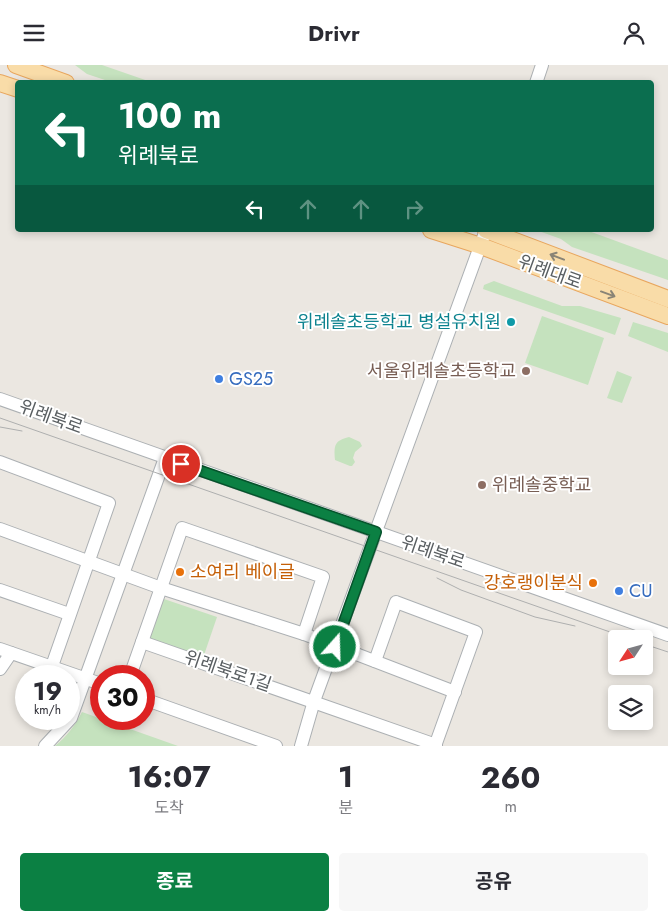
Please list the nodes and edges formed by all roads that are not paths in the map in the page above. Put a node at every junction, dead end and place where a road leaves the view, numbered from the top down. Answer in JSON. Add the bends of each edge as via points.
{"nodes":[{"id":1,"x":16,"y":65,"type":"edge"},
{"id":2,"x":542,"y":65,"type":"edge"},
{"id":3,"x":58,"y":80,"type":"edge"},
{"id":4,"x":537,"y":80,"type":"edge"},
{"id":5,"x":0,"y":83,"type":"edge"},
{"id":6,"x":15,"y":88,"type":"edge"},
{"id":7,"x":437,"y":232,"type":"edge"},
{"id":8,"x":485,"y":232,"type":"edge"},
{"id":9,"x":491,"y":232,"type":"edge"},
{"id":10,"x":481,"y":246,"type":"junction"},
{"id":11,"x":668,"y":299,"type":"edge"},
{"id":12,"x":668,"y":316,"type":"edge"},
{"id":13,"x":0,"y":399,"type":"edge"},
{"id":14,"x":165,"y":458,"type":"junction"},
{"id":15,"x":0,"y":462,"type":"edge"},
{"id":16,"x":0,"y":529,"type":"edge"},
{"id":17,"x":376,"y":532,"type":"junction"},
{"id":18,"x":89,"y":561,"type":"junction"},
{"id":19,"x":124,"y":574,"type":"junction"},
{"id":20,"x":161,"y":588,"type":"junction"},
{"id":21,"x":0,"y":590,"type":"edge"},
{"id":22,"x":69,"y":614,"type":"junction"},
{"id":23,"x":304,"y":634,"type":"junction"},
{"id":24,"x":668,"y":635,"type":"edge"},
{"id":25,"x":142,"y":642,"type":"junction"},
{"id":26,"x":335,"y":647,"type":"junction"},
{"id":27,"x":5,"y":651,"type":"edge"},
{"id":28,"x":375,"y":661,"type":"junction"},
{"id":29,"x":49,"y":665,"type":"edge"},
{"id":30,"x":52,"y":665,"type":"edge"},
{"id":31,"x":134,"y":665,"type":"edge"},
{"id":32,"x":0,"y":669,"type":"edge"},
{"id":33,"x":80,"y":676,"type":"edge"},
{"id":34,"x":85,"y":678,"type":"junction"},
{"id":35,"x":90,"y":680,"type":"edge"},
{"id":36,"x":455,"y":692,"type":"junction"},
{"id":37,"x":314,"y":701,"type":"junction"},
{"id":38,"x":155,"y":703,"type":"edge"},
{"id":39,"x":436,"y":745,"type":"edge"},
{"id":40,"x":46,"y":746,"type":"edge"},
{"id":41,"x":276,"y":746,"type":"edge"},
{"id":42,"x":301,"y":746,"type":"edge"}],
"edges":[{"from":1,"to":3,"type":"main road"},
{"from":2,"to":4,"type":"street"},
{"from":5,"to":6,"type":"main road"},
{"from":7,"to":10,"type":"main road","name":"위례대로"},
{"from":8,"to":10,"type":"street"},
{"from":11,"to":9,"type":"main road","name":"위례대로","one_way":true},
{"from":10,"to":12,"type":"main road","name":"위례대로","one_way":true},
{"from":10,"to":17,"type":"street"},
{"from":13,"to":14,"type":"street","name":"위례북로"},
{"from":14,"to":17,"type":"street","name":"위례북로"},
{"from":14,"to":19,"type":"street"},
{"from":15,"to":18,"type":"street","via":[[109,503]]},
{"from":16,"to":18,"type":"street"},
{"from":17,"to":24,"type":"street","name":"위례북로"},
{"from":17,"to":26,"type":"street"},
{"from":18,"to":19,"type":"street"},
{"from":18,"to":22,"type":"street"},
{"from":19,"to":20,"type":"street"},
{"from":19,"to":34,"type":"street"},
{"from":20,"to":23,"type":"street"},
{"from":20,"to":23,"type":"street","via":[[182,529],[324,577]]},
{"from":20,"to":25,"type":"street"},
{"from":21,"to":22,"type":"street"},
{"from":22,"to":30,"type":"street"},
{"from":23,"to":26,"type":"street"},
{"from":25,"to":31,"type":"street"},
{"from":25,"to":37,"type":"street","name":"위례북로1길"},
{"from":26,"to":28,"type":"street"},
{"from":26,"to":37,"type":"street"},
{"from":27,"to":29,"type":"street"},
{"from":27,"to":32,"type":"street"},
{"from":28,"to":36,"type":"street"},
{"from":28,"to":36,"type":"street","name":"위례북로1길","via":[[396,602],[476,632]]},
{"from":33,"to":34,"type":"street"},
{"from":34,"to":35,"type":"street"},
{"from":34,"to":40,"type":"street","via":[[71,719]]},
{"from":36,"to":39,"type":"street","name":"위례북로1길"},
{"from":37,"to":39,"type":"street","name":"위례북로1길"},
{"from":37,"to":42,"type":"street"},
{"from":38,"to":41,"type":"street"}]}
